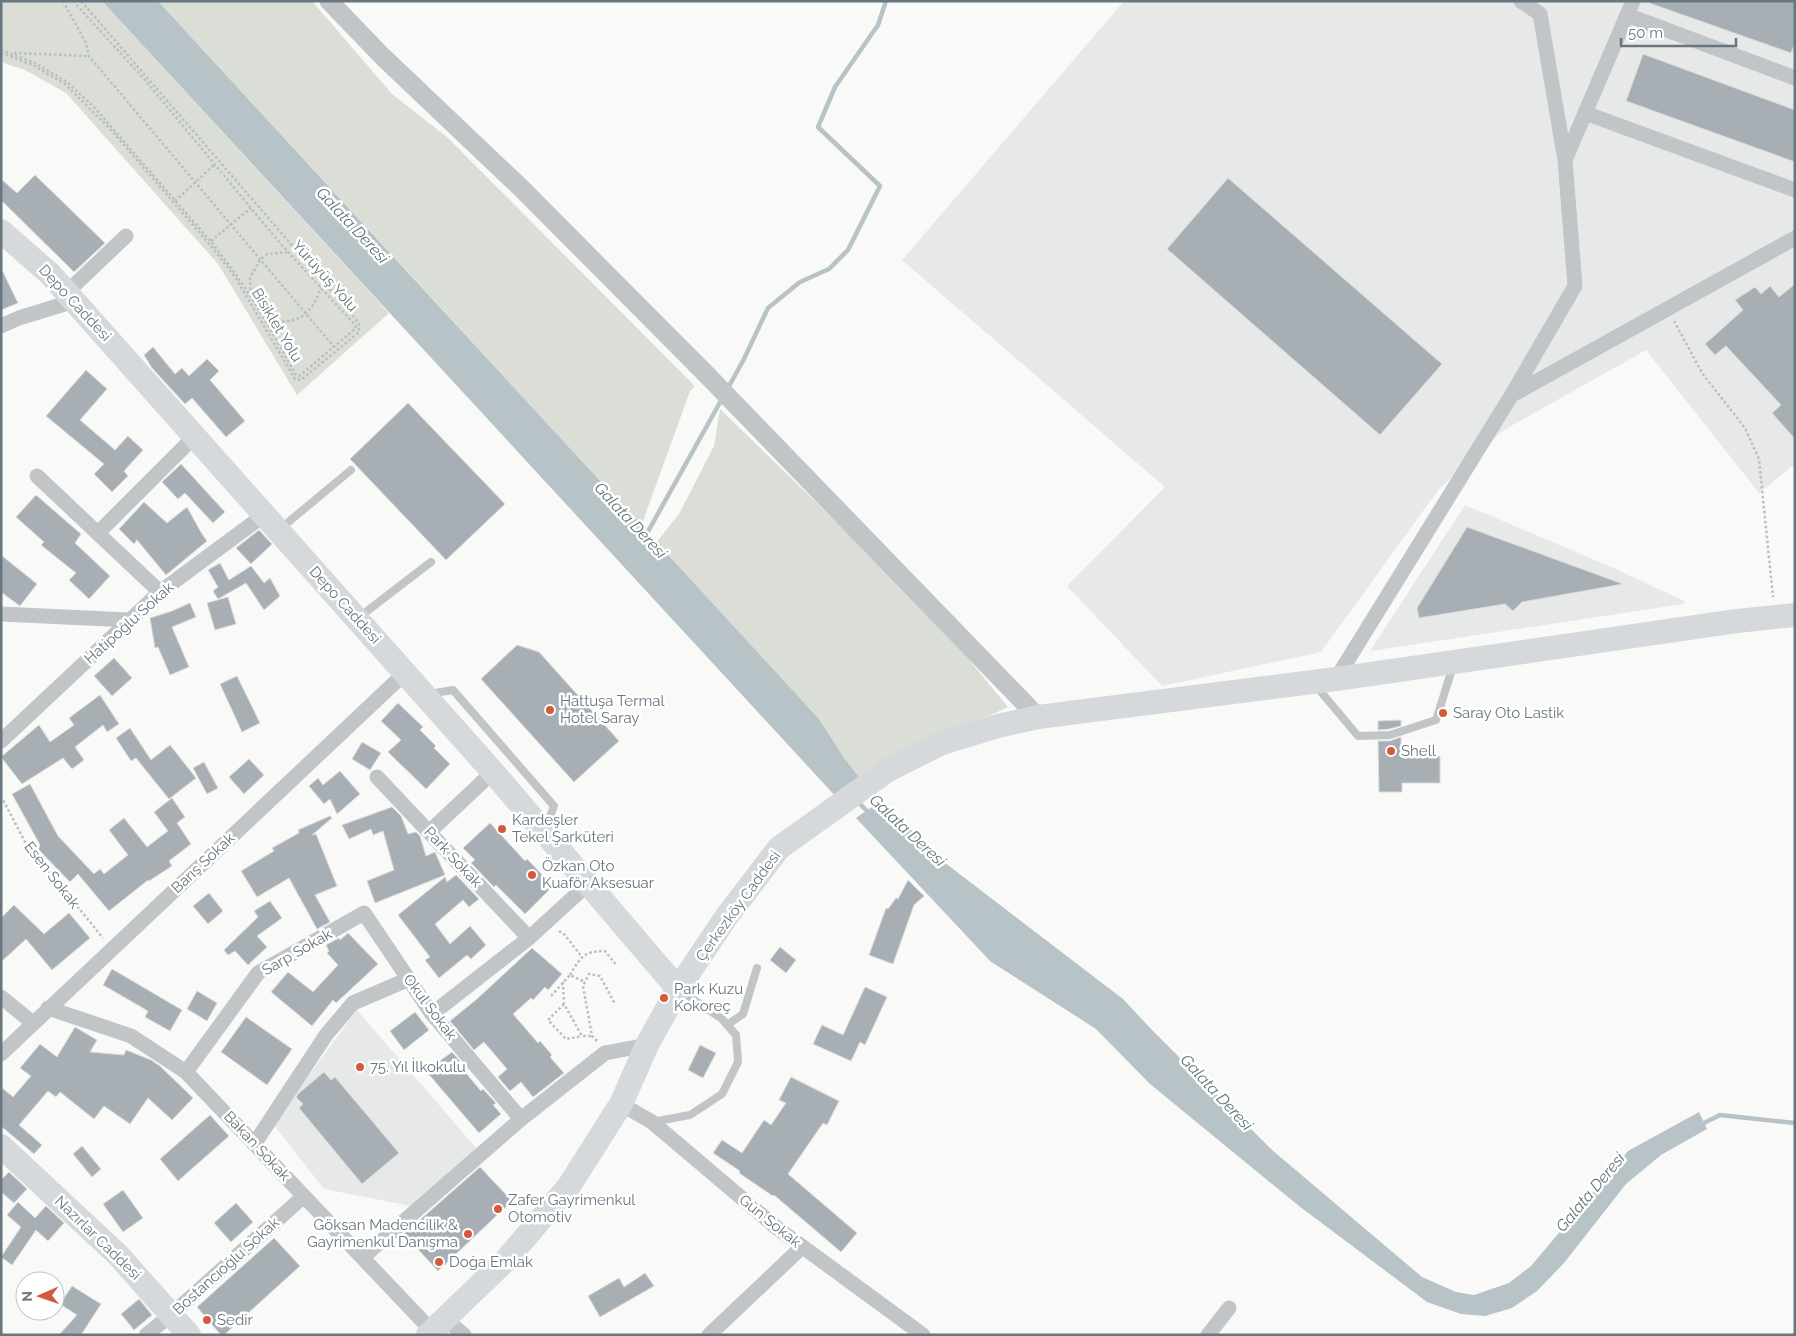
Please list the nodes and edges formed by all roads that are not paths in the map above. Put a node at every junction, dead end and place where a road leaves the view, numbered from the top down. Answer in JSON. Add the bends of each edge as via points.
{"nodes":[{"id":1,"x":329,"y":1,"type":"edge"},
{"id":2,"x":1521,"y":1,"type":"edge"},
{"id":3,"x":1630,"y":8,"type":"edge"},
{"id":4,"x":1795,"y":78,"type":"edge"},
{"id":5,"x":1585,"y":113,"type":"junction"},
{"id":6,"x":1565,"y":160,"type":"junction"},
{"id":7,"x":1795,"y":190,"type":"edge"},
{"id":8,"x":1,"y":231,"type":"edge"},
{"id":9,"x":126,"y":236,"type":"dead end"},
{"id":10,"x":1795,"y":238,"type":"edge"},
{"id":11,"x":70,"y":296,"type":"junction"},
{"id":12,"x":1,"y":326,"type":"edge"},
{"id":13,"x":1511,"y":396,"type":"junction"},
{"id":14,"x":194,"y":437,"type":"junction"},
{"id":15,"x":351,"y":470,"type":"dead end"},
{"id":16,"x":37,"y":476,"type":"dead end"},
{"id":17,"x":271,"y":523,"type":"junction"},
{"id":18,"x":98,"y":533,"type":"junction"},
{"id":19,"x":431,"y":562,"type":"dead end"},
{"id":20,"x":160,"y":592,"type":"junction"},
{"id":21,"x":1,"y":614,"type":"edge"},
{"id":22,"x":1785,"y":615,"type":"edge"},
{"id":23,"x":356,"y":619,"type":"junction"},
{"id":24,"x":129,"y":620,"type":"junction"},
{"id":25,"x":1454,"y":663,"type":"junction"},
{"id":26,"x":405,"y":674,"type":"junction"},
{"id":27,"x":1325,"y":681,"type":"junction"},
{"id":28,"x":424,"y":695,"type":"junction"},
{"id":29,"x":1038,"y":717,"type":"junction"},
{"id":30,"x":1,"y":741,"type":"edge"},
{"id":31,"x":493,"y":772,"type":"junction"},
{"id":32,"x":377,"y":777,"type":"dead end"},
{"id":33,"x":544,"y":831,"type":"junction"},
{"id":34,"x":429,"y":832,"type":"junction"},
{"id":35,"x":589,"y":883,"type":"junction"},
{"id":36,"x":364,"y":914,"type":"joint"},
{"id":37,"x":529,"y":938,"type":"junction"},
{"id":38,"x":757,"y":968,"type":"dead end"},
{"id":39,"x":409,"y":979,"type":"junction"},
{"id":40,"x":678,"y":989,"type":"junction"},
{"id":41,"x":1,"y":997,"type":"edge"},
{"id":42,"x":48,"y":1008,"type":"junction"},
{"id":43,"x":432,"y":1014,"type":"junction"},
{"id":44,"x":33,"y":1023,"type":"junction"},
{"id":45,"x":727,"y":1025,"type":"junction"},
{"id":46,"x":647,"y":1045,"type":"junction"},
{"id":47,"x":1,"y":1054,"type":"edge"},
{"id":48,"x":186,"y":1072,"type":"junction"},
{"id":49,"x":620,"y":1104,"type":"junction"},
{"id":50,"x":521,"y":1119,"type":"junction"},
{"id":51,"x":652,"y":1122,"type":"junction"},
{"id":52,"x":254,"y":1143,"type":"junction"},
{"id":53,"x":1,"y":1146,"type":"edge"},
{"id":54,"x":304,"y":1196,"type":"junction"},
{"id":55,"x":802,"y":1246,"type":"junction"},
{"id":56,"x":363,"y":1257,"type":"junction"},
{"id":57,"x":1229,"y":1308,"type":"dead end"},
{"id":58,"x":172,"y":1314,"type":"junction"},
{"id":59,"x":435,"y":1328,"type":"edge"},
{"id":60,"x":146,"y":1335,"type":"edge"},
{"id":61,"x":189,"y":1335,"type":"edge"},
{"id":62,"x":464,"y":1335,"type":"edge"},
{"id":63,"x":709,"y":1335,"type":"edge"},
{"id":64,"x":923,"y":1335,"type":"edge"},
{"id":65,"x":1208,"y":1335,"type":"edge"}],
"edges":[{"from":1,"to":29,"type":"street","via":[[382,56],[522,188],[760,428]]},
{"from":2,"to":6,"type":"street","via":[[1540,14]]},
{"from":3,"to":4,"type":"street"},
{"from":3,"to":5,"type":"street"},
{"from":5,"to":6,"type":"street"},
{"from":5,"to":7,"type":"street"},
{"from":6,"to":13,"type":"street","via":[[1575,286]]},
{"from":8,"to":11,"type":"main road","name":"Depo Caddesi"},
{"from":9,"to":11,"type":"street"},
{"from":10,"to":13,"type":"street"},
{"from":11,"to":12,"type":"street"},
{"from":11,"to":14,"type":"main road","name":"Depo Caddesi"},
{"from":13,"to":27,"type":"street"},
{"from":14,"to":17,"type":"main road","name":"Depo Caddesi"},
{"from":14,"to":18,"type":"street"},
{"from":15,"to":17,"type":"lane"},
{"from":16,"to":18,"type":"street"},
{"from":17,"to":20,"type":"street","name":"Hatipoğlu Sokak"},
{"from":17,"to":23,"type":"main road","name":"Depo Caddesi"},
{"from":18,"to":20,"type":"street"},
{"from":19,"to":23,"type":"lane"},
{"from":20,"to":24,"type":"street","name":"Hatipoğlu Sokak"},
{"from":21,"to":24,"type":"street"},
{"from":22,"to":25,"type":"main road","name":"Çerkezköy Caddesi"},
{"from":23,"to":26,"type":"main road","name":"Depo Caddesi"},
{"from":24,"to":30,"type":"street","name":"Hatipoğlu Sokak"},
{"from":25,"to":27,"type":"main road","name":"Çerkezköy Caddesi"},
{"from":25,"to":27,"type":"lane","via":[[1436,720],[1390,735],[1358,736]]},
{"from":26,"to":28,"type":"main road","name":"Depo Caddesi"},
{"from":26,"to":42,"type":"street","name":"Barış Sokak"},
{"from":27,"to":29,"type":"main road","name":"Çerkezköy Caddesi"},
{"from":28,"to":31,"type":"main road","name":"Depo Caddesi"},
{"from":28,"to":33,"type":"lane","via":[[453,690],[554,806]]},
{"from":29,"to":40,"type":"main road","name":"Çerkezköy Caddesi","via":[[942,742],[888,770],[813,822],[779,848],[727,916]]},
{"from":31,"to":33,"type":"main road","name":"Depo Caddesi"},
{"from":31,"to":34,"type":"street"},
{"from":32,"to":34,"type":"street","name":"Park Sokak"},
{"from":33,"to":35,"type":"main road","name":"Depo Caddesi"},
{"from":34,"to":37,"type":"street","name":"Park Sokak"},
{"from":35,"to":37,"type":"street"},
{"from":35,"to":40,"type":"main road","name":"Depo Caddesi"},
{"from":36,"to":39,"type":"street","name":"Okul Sokak"},
{"from":36,"to":48,"type":"street","name":"Sarp Sokak","via":[[258,973]]},
{"from":37,"to":43,"type":"street"},
{"from":38,"to":45,"type":"lane","via":[[743,1014]]},
{"from":39,"to":43,"type":"street","name":"Okul Sokak"},
{"from":39,"to":52,"type":"street","via":[[353,1003],[326,1035]]},
{"from":40,"to":45,"type":"lane"},
{"from":40,"to":46,"type":"main road","name":"Çerkezköy Caddesi"},
{"from":41,"to":44,"type":"street"},
{"from":42,"to":44,"type":"street","name":"Barış Sokak"},
{"from":42,"to":48,"type":"street","name":"Bakan Sokak","via":[[131,1036]]},
{"from":43,"to":50,"type":"street","name":"Okul Sokak"},
{"from":44,"to":47,"type":"street","name":"Barış Sokak"},
{"from":45,"to":51,"type":"lane","via":[[736,1035],[738,1062],[722,1094],[690,1116]]},
{"from":46,"to":49,"type":"main road","name":"Çerkezköy Caddesi"},
{"from":46,"to":50,"type":"street","via":[[605,1052]]},
{"from":48,"to":52,"type":"street","name":"Bakan Sokak"},
{"from":49,"to":51,"type":"street","name":"Gün Sokak"},
{"from":49,"to":59,"type":"main road","name":"Çerkezköy Caddesi","via":[[569,1186],[506,1260]]},
{"from":50,"to":56,"type":"street"},
{"from":51,"to":55,"type":"street","name":"Gün Sokak"},
{"from":52,"to":54,"type":"street","name":"Bakan Sokak"},
{"from":53,"to":58,"type":"main road","name":"Nazırlar Caddesi","via":[[118,1255]]},
{"from":54,"to":56,"type":"street","name":"Bakan Sokak"},
{"from":54,"to":58,"type":"street","name":"Bostancıoğlu Sokak"},
{"from":55,"to":63,"type":"street"},
{"from":55,"to":64,"type":"street","name":"Gün Sokak"},
{"from":56,"to":59,"type":"street","name":"Bakan Sokak"},
{"from":57,"to":65,"type":"street"},
{"from":58,"to":60,"type":"street","name":"Bostancıoğlu Sokak"},
{"from":58,"to":61,"type":"main road","name":"Nazırlar Caddesi"},
{"from":59,"to":62,"type":"street","name":"Bakan Sokak"}]}
